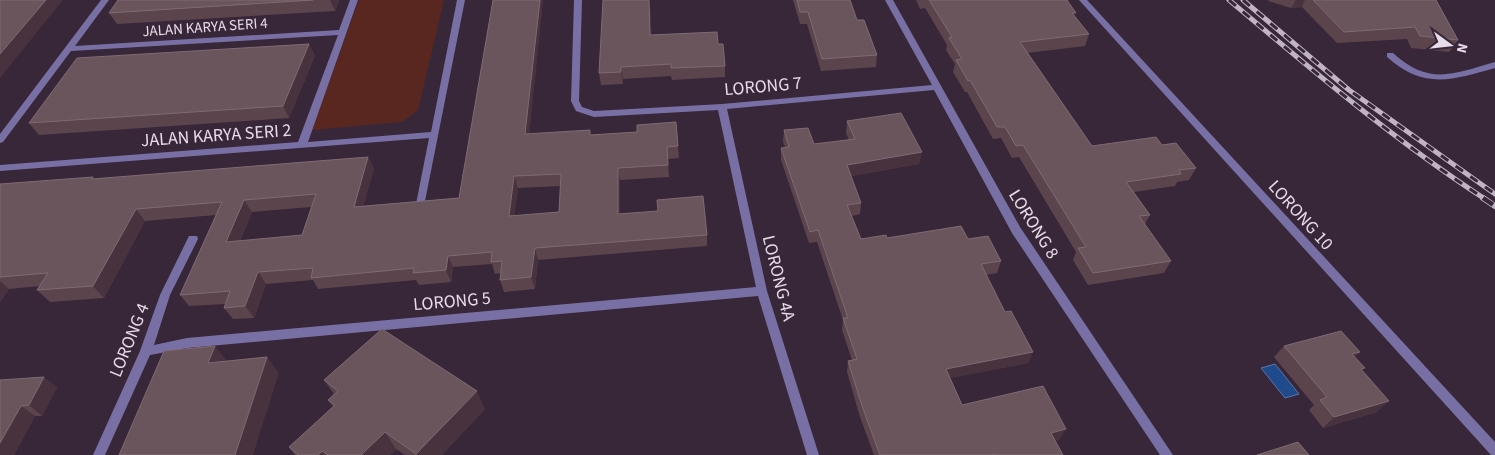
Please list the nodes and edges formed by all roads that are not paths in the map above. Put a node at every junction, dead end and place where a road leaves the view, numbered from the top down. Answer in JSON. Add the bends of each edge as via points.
{"nodes":[{"id":1,"x":105,"y":0,"type":"edge"},
{"id":2,"x":354,"y":0,"type":"edge"},
{"id":3,"x":461,"y":0,"type":"edge"},
{"id":4,"x":578,"y":0,"type":"edge"},
{"id":5,"x":889,"y":0,"type":"edge"},
{"id":6,"x":1083,"y":0,"type":"edge"},
{"id":7,"x":342,"y":32,"type":"junction"},
{"id":8,"x":68,"y":49,"type":"junction"},
{"id":9,"x":1390,"y":55,"type":"dead end"},
{"id":10,"x":1495,"y":65,"type":"edge"},
{"id":11,"x":935,"y":86,"type":"junction"},
{"id":12,"x":722,"y":106,"type":"junction"},
{"id":13,"x":434,"y":135,"type":"junction"},
{"id":14,"x":0,"y":140,"type":"edge"},
{"id":15,"x":302,"y":145,"type":"junction"},
{"id":16,"x":0,"y":168,"type":"edge"},
{"id":17,"x":421,"y":204,"type":"edge"},
{"id":18,"x":193,"y":239,"type":"dead end"},
{"id":19,"x":762,"y":291,"type":"junction"},
{"id":20,"x":146,"y":350,"type":"junction"},
{"id":21,"x":1495,"y":451,"type":"edge"},
{"id":22,"x":100,"y":455,"type":"edge"},
{"id":23,"x":813,"y":455,"type":"edge"},
{"id":24,"x":1167,"y":455,"type":"edge"}],
"edges":[{"from":1,"to":8,"type":"street"},
{"from":2,"to":7,"type":"street"},
{"from":3,"to":13,"type":"street"},
{"from":4,"to":12,"type":"street","name":"LORONG 7","via":[[575,101],[578,109],[594,114]]},
{"from":5,"to":11,"type":"street","name":"LORONG 8"},
{"from":6,"to":21,"type":"street","name":"LORONG 10"},
{"from":7,"to":8,"type":"street","name":"JALAN KARYA SERI 4"},
{"from":7,"to":15,"type":"street"},
{"from":8,"to":14,"type":"street"},
{"from":9,"to":10,"type":"street","via":[[1399,65],[1414,73],[1447,78]]},
{"from":11,"to":12,"type":"street","name":"LORONG 7"},
{"from":11,"to":24,"type":"street","name":"LORONG 8","via":[[1016,230]]},
{"from":12,"to":19,"type":"street","name":"LORONG 4A"},
{"from":13,"to":15,"type":"street","name":"JALAN KARYA SERI 2"},
{"from":13,"to":17,"type":"street"},
{"from":15,"to":16,"type":"street","name":"JALAN KARYA SERI 2"},
{"from":18,"to":20,"type":"street","name":"LORONG 4","via":[[165,294]]},
{"from":19,"to":20,"type":"street","name":"LORONG 5","via":[[187,343]]},
{"from":19,"to":23,"type":"street","name":"LORONG 4A"},
{"from":20,"to":22,"type":"street","name":"LORONG 4"}]}
